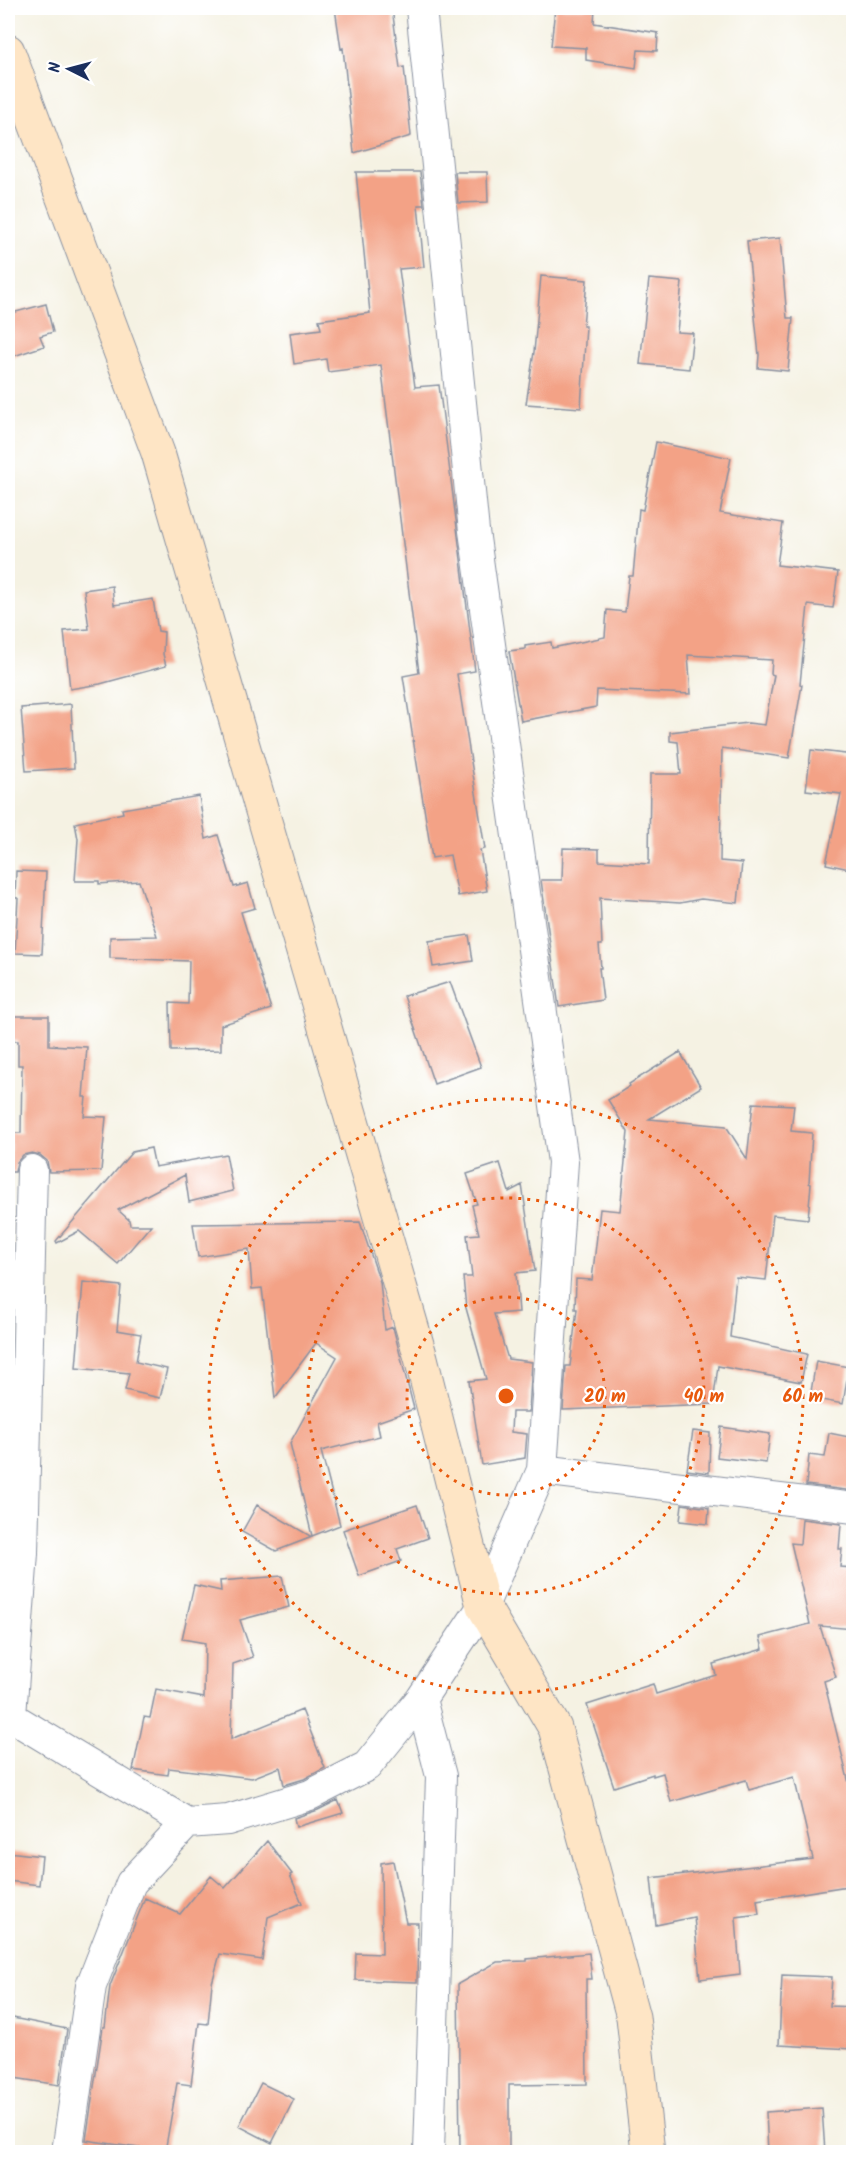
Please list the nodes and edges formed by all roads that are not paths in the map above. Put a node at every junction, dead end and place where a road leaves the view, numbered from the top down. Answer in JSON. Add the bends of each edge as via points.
{"nodes":[{"id":1,"x":421,"y":8,"type":"edge"},
{"id":2,"x":8,"y":51,"type":"edge"},
{"id":3,"x":32,"y":1170,"type":"dead end"},
{"id":4,"x":542,"y":1470,"type":"junction"},
{"id":5,"x":854,"y":1508,"type":"edge"},
{"id":6,"x":483,"y":1606,"type":"junction"},
{"id":7,"x":421,"y":1699,"type":"junction"},
{"id":8,"x":9,"y":1715,"type":"edge"},
{"id":9,"x":187,"y":1823,"type":"junction"},
{"id":10,"x":67,"y":2152,"type":"edge"},
{"id":11,"x":429,"y":2152,"type":"edge"},
{"id":12,"x":648,"y":2152,"type":"edge"}],
"edges":[{"from":1,"to":4,"type":"street","via":[[474,531],[563,1162]]},
{"from":2,"to":6,"type":"main road","via":[[158,453],[421,1358]]},
{"from":3,"to":8,"type":"street","via":[[23,1553]]},
{"from":4,"to":5,"type":"street"},
{"from":4,"to":6,"type":"street"},
{"from":6,"to":7,"type":"street"},
{"from":6,"to":12,"type":"main road","via":[[555,1728],[633,2017]]},
{"from":7,"to":9,"type":"street","via":[[367,1766],[310,1795],[228,1820]]},
{"from":7,"to":11,"type":"street","via":[[441,1776]]},
{"from":8,"to":9,"type":"street"},
{"from":9,"to":10,"type":"street","via":[[131,1883],[91,1986]]}]}
